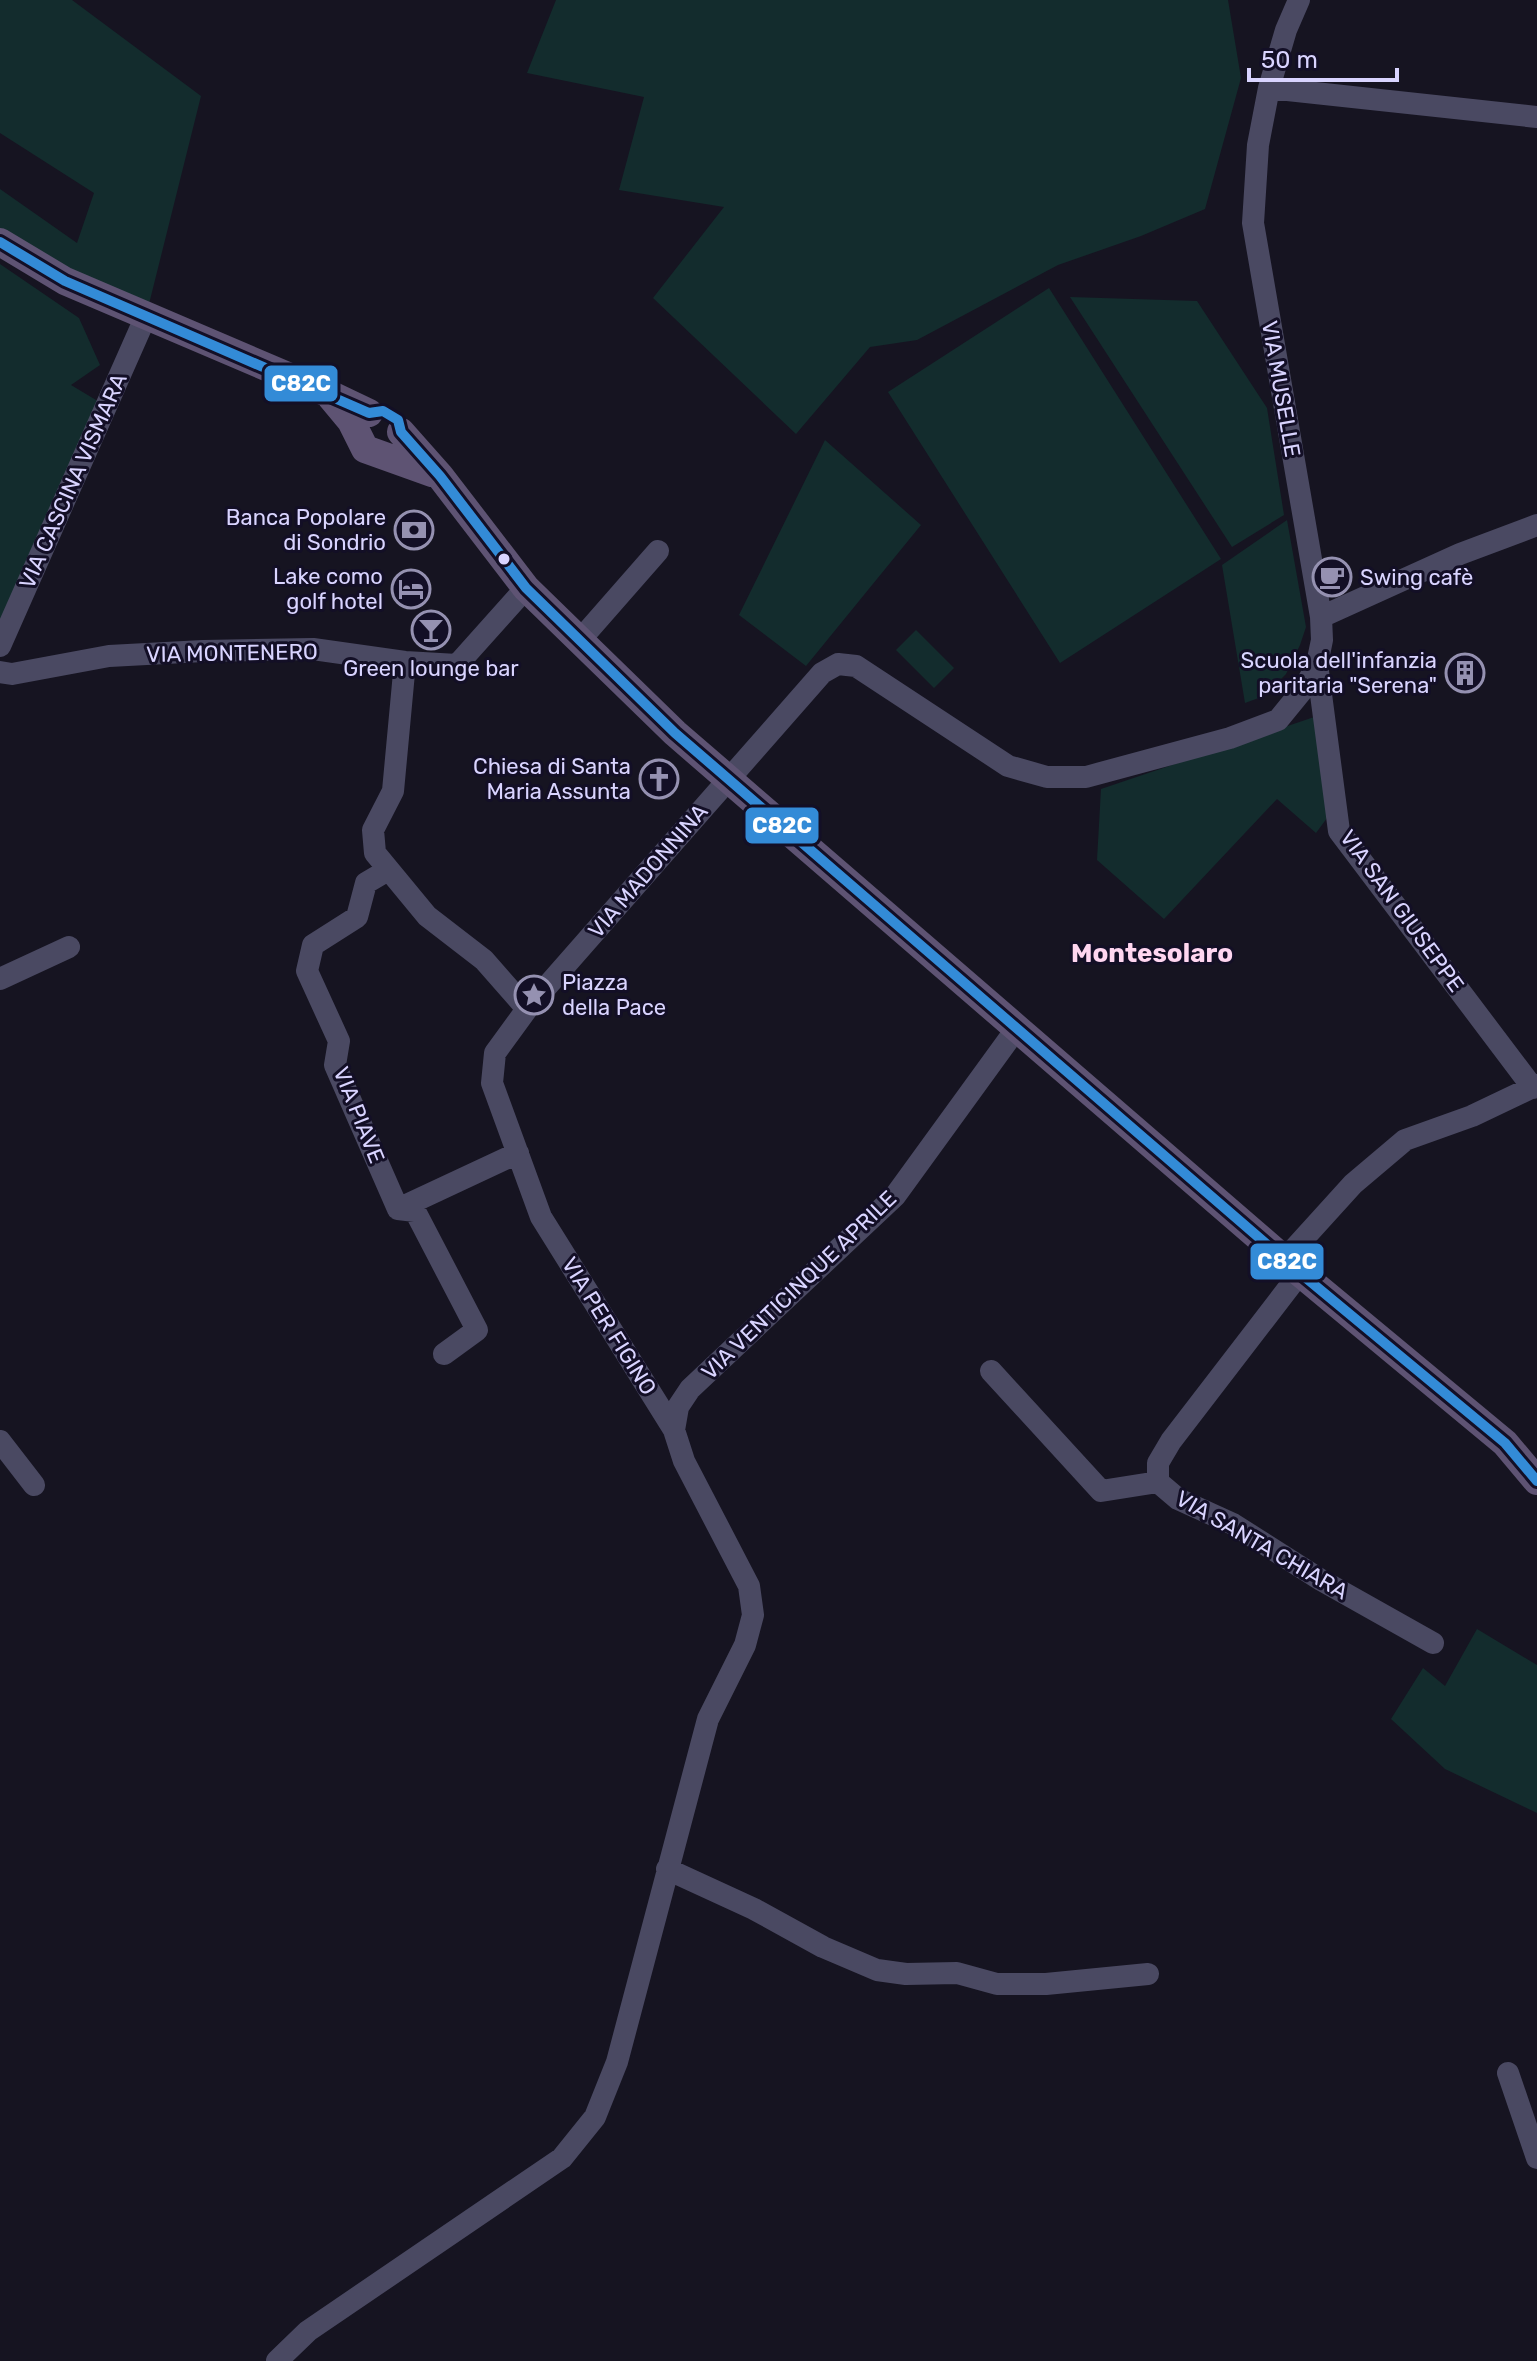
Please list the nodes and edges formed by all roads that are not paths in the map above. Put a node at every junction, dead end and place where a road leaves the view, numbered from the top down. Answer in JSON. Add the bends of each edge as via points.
{"nodes":[{"id":1,"x":1299,"y":0,"type":"edge"},
{"id":2,"x":1269,"y":88,"type":"junction"},
{"id":3,"x":1537,"y":117,"type":"edge"},
{"id":4,"x":0,"y":242,"type":"edge"},
{"id":5,"x":146,"y":316,"type":"junction"},
{"id":6,"x":363,"y":424,"type":"junction"},
{"id":7,"x":401,"y":432,"type":"junction"},
{"id":8,"x":384,"y":454,"type":"junction"},
{"id":9,"x":440,"y":476,"type":"junction"},
{"id":10,"x":1537,"y":525,"type":"edge"},
{"id":11,"x":658,"y":551,"type":"dead end"},
{"id":12,"x":526,"y":588,"type":"junction"},
{"id":13,"x":1321,"y":617,"type":"junction"},
{"id":14,"x":580,"y":640,"type":"junction"},
{"id":15,"x":0,"y":646,"type":"edge"},
{"id":16,"x":405,"y":662,"type":"junction"},
{"id":17,"x":1317,"y":664,"type":"junction"},
{"id":18,"x":0,"y":672,"type":"edge"},
{"id":19,"x":1230,"y":738,"type":"joint"},
{"id":20,"x":730,"y":779,"type":"junction"},
{"id":21,"x":381,"y":862,"type":"junction"},
{"id":22,"x":69,"y":947,"type":"dead end"},
{"id":23,"x":0,"y":979,"type":"edge"},
{"id":24,"x":527,"y":1009,"type":"junction"},
{"id":25,"x":1017,"y":1028,"type":"junction"},
{"id":26,"x":1535,"y":1087,"type":"edge"},
{"id":27,"x":518,"y":1153,"type":"junction"},
{"id":28,"x":398,"y":1209,"type":"junction"},
{"id":29,"x":1293,"y":1266,"type":"junction"},
{"id":30,"x":444,"y":1354,"type":"dead end"},
{"id":31,"x":991,"y":1371,"type":"dead end"},
{"id":32,"x":674,"y":1430,"type":"junction"},
{"id":33,"x":0,"y":1441,"type":"edge"},
{"id":34,"x":1505,"y":1443,"type":"junction"},
{"id":35,"x":1537,"y":1456,"type":"edge"},
{"id":36,"x":1537,"y":1481,"type":"edge"},
{"id":37,"x":1158,"y":1482,"type":"junction"},
{"id":38,"x":34,"y":1485,"type":"dead end"},
{"id":39,"x":1433,"y":1643,"type":"dead end"},
{"id":40,"x":667,"y":1869,"type":"junction"},
{"id":41,"x":1148,"y":1974,"type":"dead end"},
{"id":42,"x":1508,"y":2073,"type":"dead end"},
{"id":43,"x":1537,"y":2158,"type":"edge"},
{"id":44,"x":277,"y":2361,"type":"edge"}],
"edges":[{"from":1,"to":2,"type":"street","name":"VIA MUSELLE"},
{"from":2,"to":3,"type":"street"},
{"from":2,"to":13,"type":"street","name":"VIA MUSELLE","via":[[1258,145],[1253,223]]},
{"from":4,"to":5,"type":"main road","via":[[65,281]]},
{"from":5,"to":6,"type":"main road","via":[[325,392]]},
{"from":5,"to":15,"type":"street","name":"VIA CASCINA VISMARA"},
{"from":6,"to":7,"type":"main road","via":[[378,410],[398,420]]},
{"from":6,"to":8,"type":"main road","via":[[365,449]]},
{"from":7,"to":8,"type":"main road","via":[[398,445]]},
{"from":7,"to":9,"type":"main road"},
{"from":8,"to":9,"type":"main road"},
{"from":9,"to":12,"type":"main road"},
{"from":10,"to":13,"type":"street"},
{"from":11,"to":14,"type":"street"},
{"from":12,"to":14,"type":"main road"},
{"from":12,"to":16,"type":"street","name":"VIA MONTENERO","via":[[457,665]]},
{"from":13,"to":17,"type":"street","name":"VIA MUSELLE"},
{"from":14,"to":20,"type":"main road"},
{"from":16,"to":18,"type":"street","name":"VIA MONTENERO","via":[[313,649],[203,651],[109,656]]},
{"from":16,"to":21,"type":"street","via":[[393,791],[373,830]]},
{"from":17,"to":19,"type":"street","name":"VIA MUSELLE","via":[[1278,720]]},
{"from":17,"to":26,"type":"street","name":"VIA SAN GIUSEPPE","via":[[1339,831]]},
{"from":19,"to":20,"type":"street","name":"VIA MADONNINA","via":[[1086,777],[1047,777],[1008,766],[856,666],[838,664],[822,673]]},
{"from":20,"to":24,"type":"street","name":"VIA MADONNINA"},
{"from":20,"to":25,"type":"main road"},
{"from":21,"to":24,"type":"street","via":[[427,916],[484,960]]},
{"from":21,"to":28,"type":"street","name":"VIA PIAVE","via":[[366,883],[357,917],[313,945],[307,971],[339,1041],[335,1065]]},
{"from":22,"to":23,"type":"street"},
{"from":24,"to":27,"type":"street","name":"VIA PER FIGINO","via":[[495,1053],[492,1083]]},
{"from":25,"to":29,"type":"main road"},
{"from":25,"to":32,"type":"street","name":"VIA VENTICINQUE APRILE","via":[[895,1196],[690,1389],[678,1407]]},
{"from":26,"to":29,"type":"street","via":[[1405,1140],[1353,1184]]},
{"from":27,"to":28,"type":"street"},
{"from":27,"to":32,"type":"street","name":"VIA PER FIGINO","via":[[541,1217]]},
{"from":28,"to":30,"type":"street","name":"VIA PIAVE","via":[[415,1211],[477,1330]]},
{"from":29,"to":34,"type":"main road"},
{"from":29,"to":37,"type":"street","via":[[1171,1441],[1158,1463]]},
{"from":31,"to":37,"type":"street","name":"VIA SANTA CHIARA","via":[[1101,1491]]},
{"from":32,"to":40,"type":"street","name":"VIA PER FIGINO","via":[[684,1461],[749,1586],[753,1615],[745,1645],[708,1719]]},
{"from":33,"to":38,"type":"street"},
{"from":34,"to":35,"type":"main road"},
{"from":34,"to":36,"type":"main road"},
{"from":37,"to":39,"type":"street","name":"VIA SANTA CHIARA","via":[[1178,1499],[1233,1524]]},
{"from":40,"to":41,"type":"street","via":[[877,1970],[957,1973],[997,1984]]},
{"from":40,"to":44,"type":"street","name":"VIA PER FIGINO","via":[[617,2062],[595,2117],[562,2158],[308,2331]]},
{"from":42,"to":43,"type":"street"}]}
